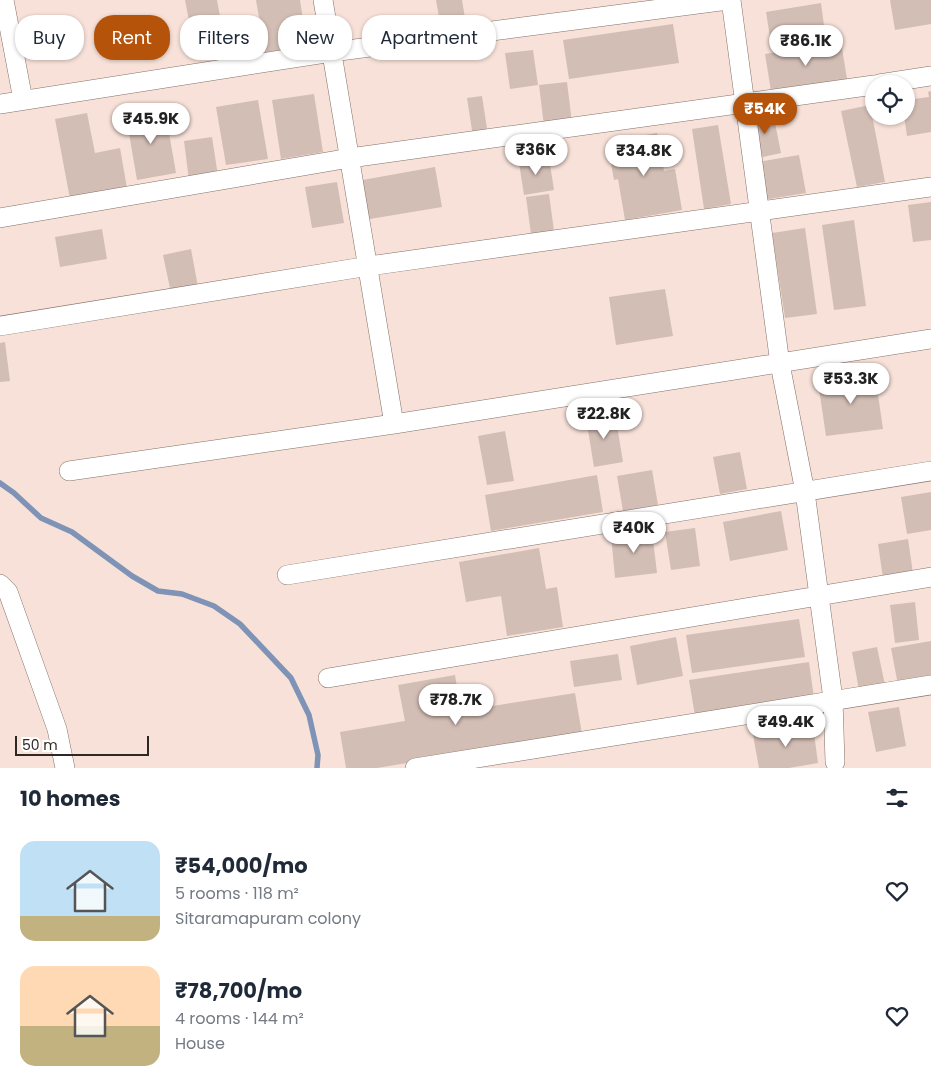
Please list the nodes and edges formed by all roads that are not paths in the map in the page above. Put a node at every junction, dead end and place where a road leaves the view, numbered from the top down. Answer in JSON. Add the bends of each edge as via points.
{"nodes":[{"id":1,"x":4,"y":0,"type":"edge"},
{"id":2,"x":323,"y":0,"type":"edge"},
{"id":3,"x":730,"y":0,"type":"edge"},
{"id":4,"x":326,"y":15,"type":"edge"},
{"id":5,"x":352,"y":49,"type":"edge"},
{"id":6,"x":280,"y":60,"type":"edge"},
{"id":7,"x":333,"y":60,"type":"edge"},
{"id":8,"x":931,"y":76,"type":"edge"},
{"id":9,"x":915,"y":78,"type":"edge"},
{"id":10,"x":865,"y":86,"type":"edge"},
{"id":11,"x":23,"y":100,"type":"junction"},
{"id":12,"x":0,"y":104,"type":"edge"},
{"id":13,"x":744,"y":104,"type":"junction"},
{"id":14,"x":350,"y":158,"type":"junction"},
{"id":15,"x":931,"y":187,"type":"edge"},
{"id":16,"x":760,"y":211,"type":"junction"},
{"id":17,"x":0,"y":218,"type":"edge"},
{"id":18,"x":369,"y":266,"type":"junction"},
{"id":19,"x":0,"y":326,"type":"edge"},
{"id":20,"x":931,"y":339,"type":"edge"},
{"id":21,"x":780,"y":364,"type":"junction"},
{"id":22,"x":394,"y":424,"type":"junction"},
{"id":23,"x":69,"y":471,"type":"dead end"},
{"id":24,"x":931,"y":471,"type":"edge"},
{"id":25,"x":805,"y":492,"type":"junction"},
{"id":26,"x":287,"y":575,"type":"dead end"},
{"id":27,"x":931,"y":577,"type":"edge"},
{"id":28,"x":0,"y":584,"type":"edge"},
{"id":29,"x":819,"y":596,"type":"junction"},
{"id":30,"x":328,"y":678,"type":"dead end"},
{"id":31,"x":931,"y":685,"type":"edge"},
{"id":32,"x":832,"y":700,"type":"junction"},
{"id":33,"x":834,"y":762,"type":"dead end"},
{"id":34,"x":65,"y":768,"type":"edge"},
{"id":35,"x":415,"y":768,"type":"edge"}],
"edges":[{"from":1,"to":11,"type":"street"},
{"from":2,"to":4,"type":"street"},
{"from":3,"to":5,"type":"street"},
{"from":3,"to":13,"type":"street"},
{"from":6,"to":11,"type":"street"},
{"from":7,"to":14,"type":"street"},
{"from":8,"to":9,"type":"street"},
{"from":10,"to":13,"type":"street"},
{"from":11,"to":12,"type":"street"},
{"from":13,"to":14,"type":"street"},
{"from":13,"to":16,"type":"street"},
{"from":14,"to":17,"type":"street"},
{"from":14,"to":18,"type":"street"},
{"from":15,"to":16,"type":"street"},
{"from":16,"to":18,"type":"street"},
{"from":16,"to":21,"type":"street"},
{"from":18,"to":19,"type":"street"},
{"from":18,"to":22,"type":"street"},
{"from":20,"to":21,"type":"street"},
{"from":21,"to":22,"type":"street"},
{"from":21,"to":25,"type":"street"},
{"from":22,"to":23,"type":"street"},
{"from":24,"to":25,"type":"street"},
{"from":25,"to":26,"type":"street"},
{"from":25,"to":29,"type":"street"},
{"from":27,"to":29,"type":"street"},
{"from":28,"to":34,"type":"street","via":[[8,592],[57,729]]},
{"from":29,"to":30,"type":"street"},
{"from":29,"to":32,"type":"street"},
{"from":31,"to":32,"type":"street"},
{"from":32,"to":33,"type":"street"},
{"from":32,"to":35,"type":"street"}]}
